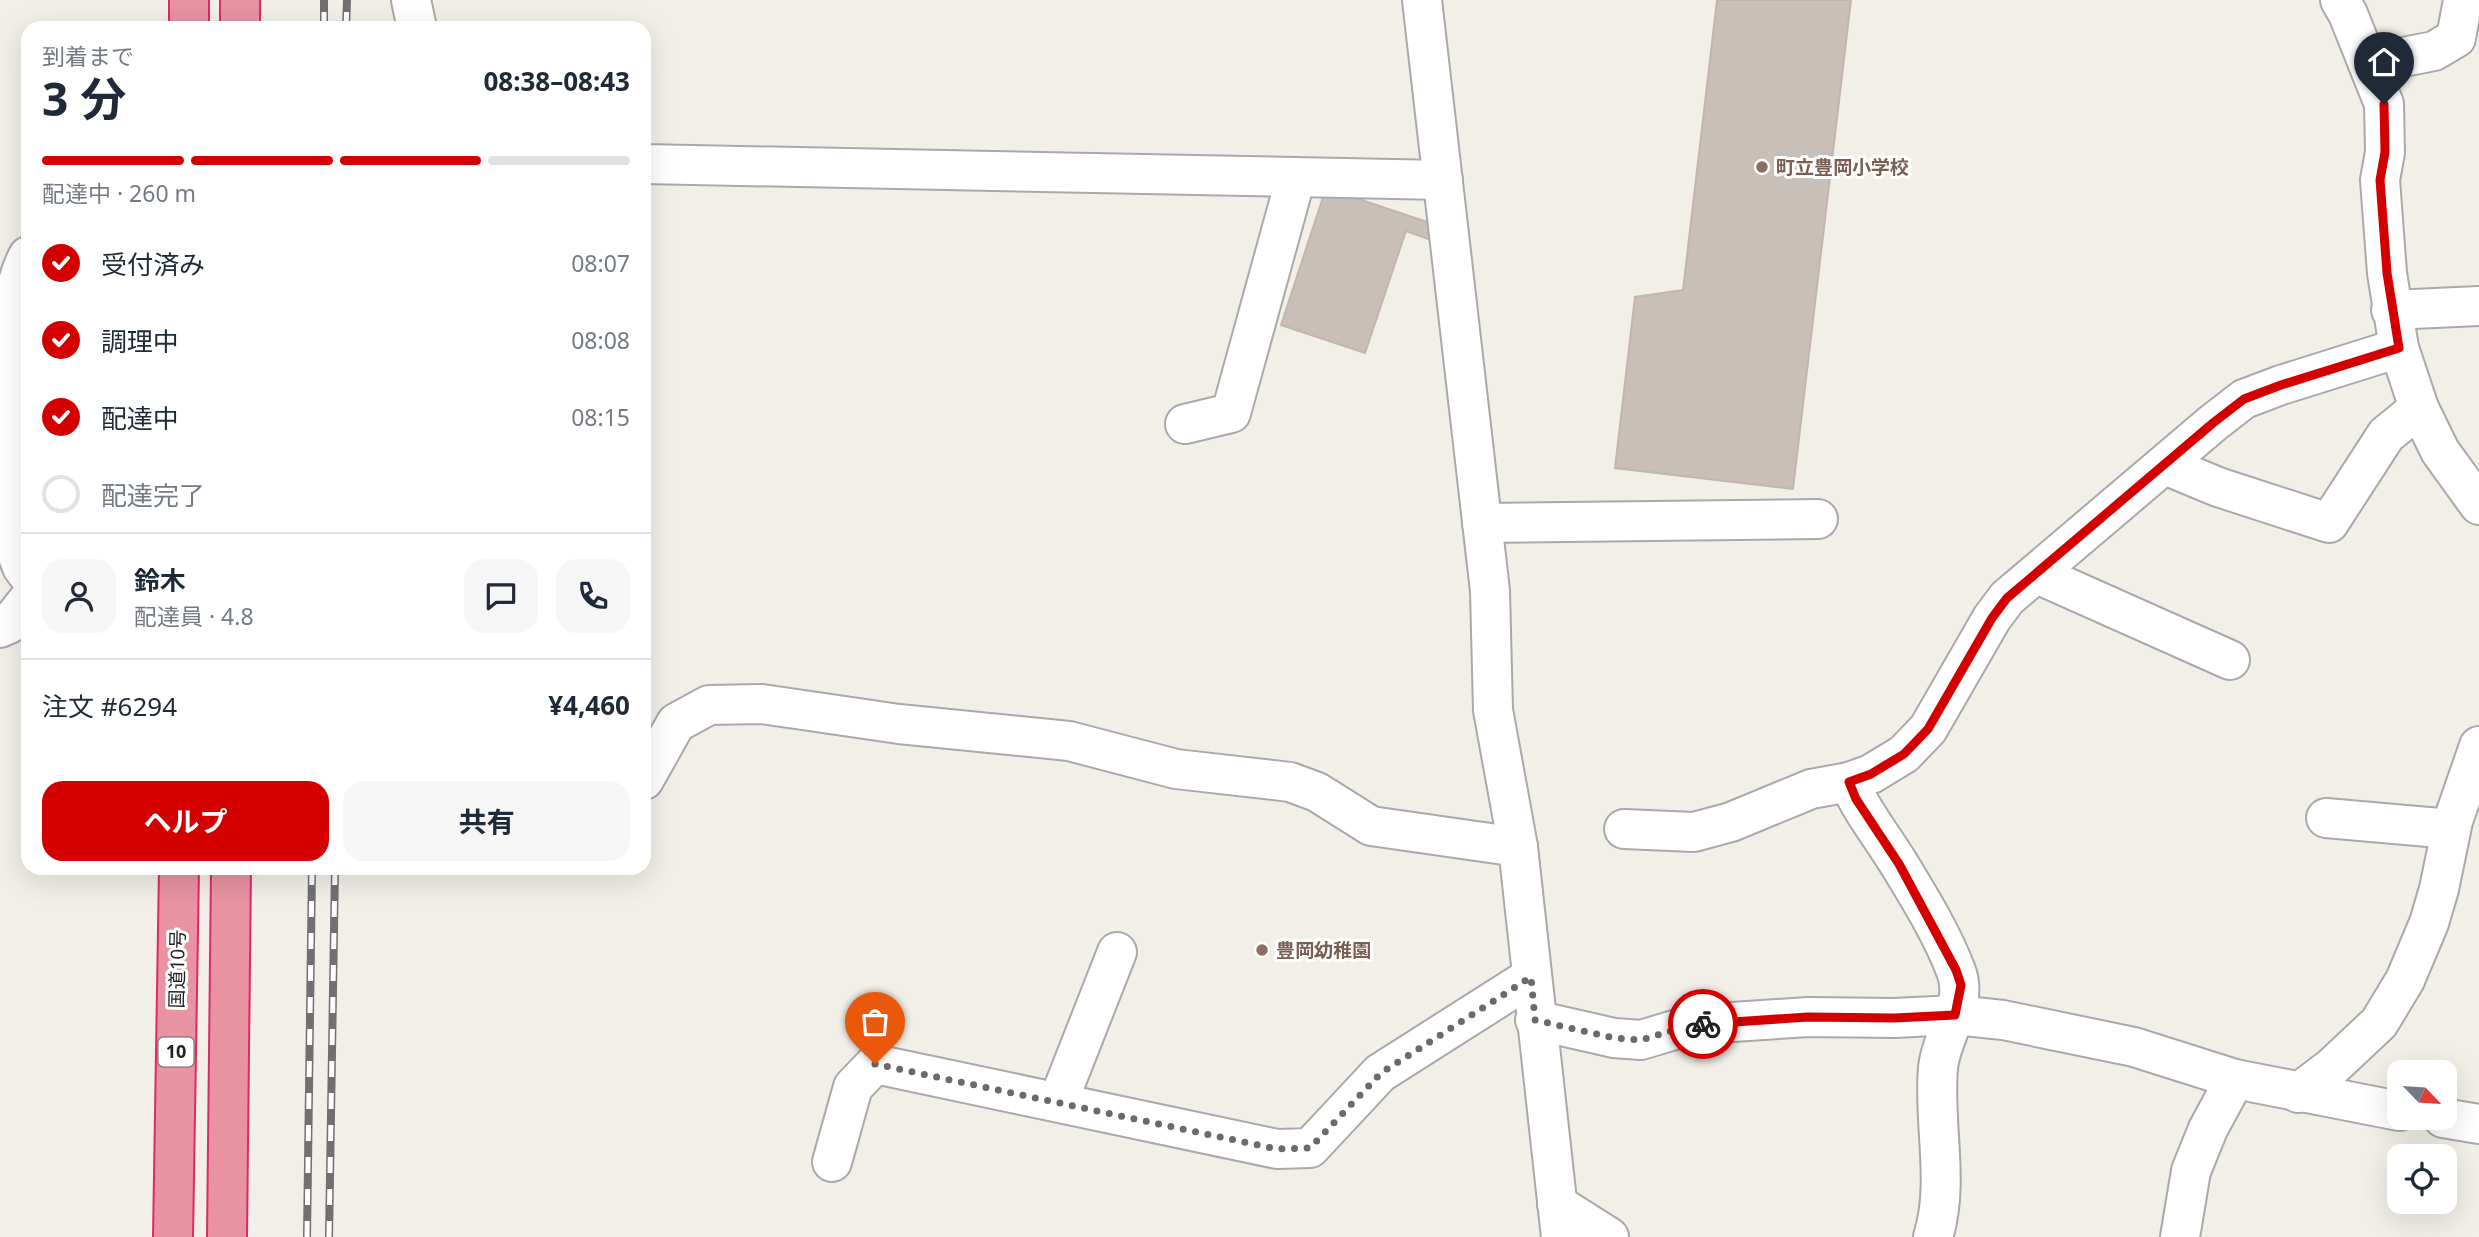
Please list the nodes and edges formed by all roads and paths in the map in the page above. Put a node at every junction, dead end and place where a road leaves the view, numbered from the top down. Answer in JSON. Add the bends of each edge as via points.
{"nodes":[{"id":1,"x":189,"y":0,"type":"edge"},
{"id":2,"x":240,"y":0,"type":"edge"},
{"id":3,"x":411,"y":0,"type":"edge"},
{"id":4,"x":1422,"y":0,"type":"edge"},
{"id":5,"x":2340,"y":0,"type":"edge"},
{"id":6,"x":2463,"y":0,"type":"edge"},
{"id":7,"x":189,"y":21,"type":"edge"},
{"id":8,"x":240,"y":21,"type":"edge"},
{"id":9,"x":416,"y":21,"type":"edge"},
{"id":10,"x":2368,"y":64,"type":"junction"},
{"id":11,"x":651,"y":164,"type":"edge"},
{"id":12,"x":1296,"y":177,"type":"junction"},
{"id":13,"x":1443,"y":180,"type":"junction"},
{"id":14,"x":21,"y":271,"type":"edge"},
{"id":15,"x":2479,"y":306,"type":"edge"},
{"id":16,"x":2392,"y":310,"type":"junction"},
{"id":17,"x":6,"y":319,"type":"edge"},
{"id":18,"x":2399,"y":348,"type":"junction"},
{"id":19,"x":2420,"y":408,"type":"junction"},
{"id":20,"x":1185,"y":424,"type":"dead end"},
{"id":21,"x":2165,"y":465,"type":"junction"},
{"id":22,"x":2479,"y":505,"type":"edge"},
{"id":23,"x":1818,"y":519,"type":"dead end"},
{"id":24,"x":1482,"y":523,"type":"junction"},
{"id":25,"x":21,"y":564,"type":"edge"},
{"id":26,"x":2037,"y":574,"type":"junction"},
{"id":27,"x":21,"y":609,"type":"edge"},
{"id":28,"x":0,"y":628,"type":"edge"},
{"id":29,"x":2230,"y":660,"type":"dead end"},
{"id":30,"x":2479,"y":746,"type":"edge"},
{"id":31,"x":651,"y":768,"type":"edge"},
{"id":32,"x":1849,"y":782,"type":"junction"},
{"id":33,"x":2326,"y":818,"type":"dead end"},
{"id":34,"x":1624,"y":829,"type":"dead end"},
{"id":35,"x":2451,"y":829,"type":"junction"},
{"id":36,"x":1518,"y":847,"type":"junction"},
{"id":37,"x":179,"y":875,"type":"edge"},
{"id":38,"x":231,"y":875,"type":"edge"},
{"id":39,"x":1117,"y":952,"type":"dead end"},
{"id":40,"x":1531,"y":977,"type":"junction"},
{"id":41,"x":1955,"y":1015,"type":"junction"},
{"id":42,"x":1535,"y":1020,"type":"junction"},
{"id":43,"x":2235,"y":1079,"type":"junction"},
{"id":44,"x":2298,"y":1093,"type":"junction"},
{"id":45,"x":1058,"y":1102,"type":"junction"},
{"id":46,"x":2387,"y":1109,"type":"edge"},
{"id":47,"x":2457,"y":1120,"type":"edge"},
{"id":48,"x":2479,"y":1124,"type":"edge"},
{"id":49,"x":832,"y":1162,"type":"dead end"},
{"id":50,"x":1559,"y":1221,"type":"edge"},
{"id":51,"x":173,"y":1237,"type":"edge"},
{"id":52,"x":227,"y":1237,"type":"edge"},
{"id":53,"x":1609,"y":1237,"type":"edge"},
{"id":54,"x":1933,"y":1237,"type":"edge"},
{"id":55,"x":2180,"y":1237,"type":"edge"}],
"edges":[{"from":1,"to":7,"type":"highway"},
{"from":2,"to":8,"type":"highway"},
{"from":3,"to":9,"type":"street"},
{"from":4,"to":13,"type":"street"},
{"from":5,"to":10,"type":"street"},
{"from":6,"to":10,"type":"street","via":[[2456,38],[2434,51]]},
{"from":10,"to":16,"type":"street","via":[[2384,104],[2385,152],[2380,180]]},
{"from":11,"to":12,"type":"street"},
{"from":12,"to":13,"type":"street"},
{"from":12,"to":20,"type":"street","via":[[1231,412]]},
{"from":13,"to":24,"type":"street"},
{"from":14,"to":17,"type":"street"},
{"from":15,"to":16,"type":"street"},
{"from":16,"to":18,"type":"street"},
{"from":17,"to":25,"type":"street","via":[[13,543]]},
{"from":18,"to":19,"type":"street"},
{"from":18,"to":21,"type":"street","via":[[2244,399]]},
{"from":19,"to":21,"type":"street","via":[[2386,435],[2329,523]]},
{"from":19,"to":22,"type":"street","via":[[2440,451]]},
{"from":21,"to":26,"type":"street"},
{"from":23,"to":24,"type":"street"},
{"from":24,"to":36,"type":"street","via":[[1490,591],[1493,710]]},
{"from":26,"to":29,"type":"street"},
{"from":26,"to":32,"type":"street","via":[[2007,598],[1992,618],[1928,729],[1904,754]]},
{"from":27,"to":28,"type":"street"},
{"from":30,"to":35,"type":"street"},
{"from":31,"to":36,"type":"street","via":[[676,723],[709,705],[762,704],[899,724],[1069,740],[1176,769],[1290,782],[1317,792],[1371,826]]},
{"from":32,"to":34,"type":"street","via":[[1811,789],[1694,832]]},
{"from":32,"to":41,"type":"street","via":[[1956,970],[1961,985]]},
{"from":33,"to":35,"type":"street"},
{"from":35,"to":44,"type":"street","via":[[2432,912],[2405,980],[2379,1023]]},
{"from":36,"to":40,"type":"street"},
{"from":37,"to":51,"type":"highway","name":"国道10号","number":"10"},
{"from":38,"to":52,"type":"highway"},
{"from":39,"to":45,"type":"street"},
{"from":40,"to":42,"type":"street"},
{"from":40,"to":45,"type":"street","via":[[1381,1073],[1310,1148],[1277,1149]]},
{"from":41,"to":42,"type":"street","via":[[1702,1024],[1641,1040]]},
{"from":41,"to":43,"type":"street","via":[[2134,1046]]},
{"from":41,"to":54,"type":"street","via":[[1938,1068],[1940,1184]]},
{"from":42,"to":50,"type":"street"},
{"from":43,"to":44,"type":"street"},
{"from":43,"to":55,"type":"street","via":[[2191,1171]]},
{"from":44,"to":46,"type":"street"},
{"from":45,"to":49,"type":"street","via":[[875,1064],[853,1087]]},
{"from":47,"to":48,"type":"street"},
{"from":50,"to":53,"type":"street"}]}
